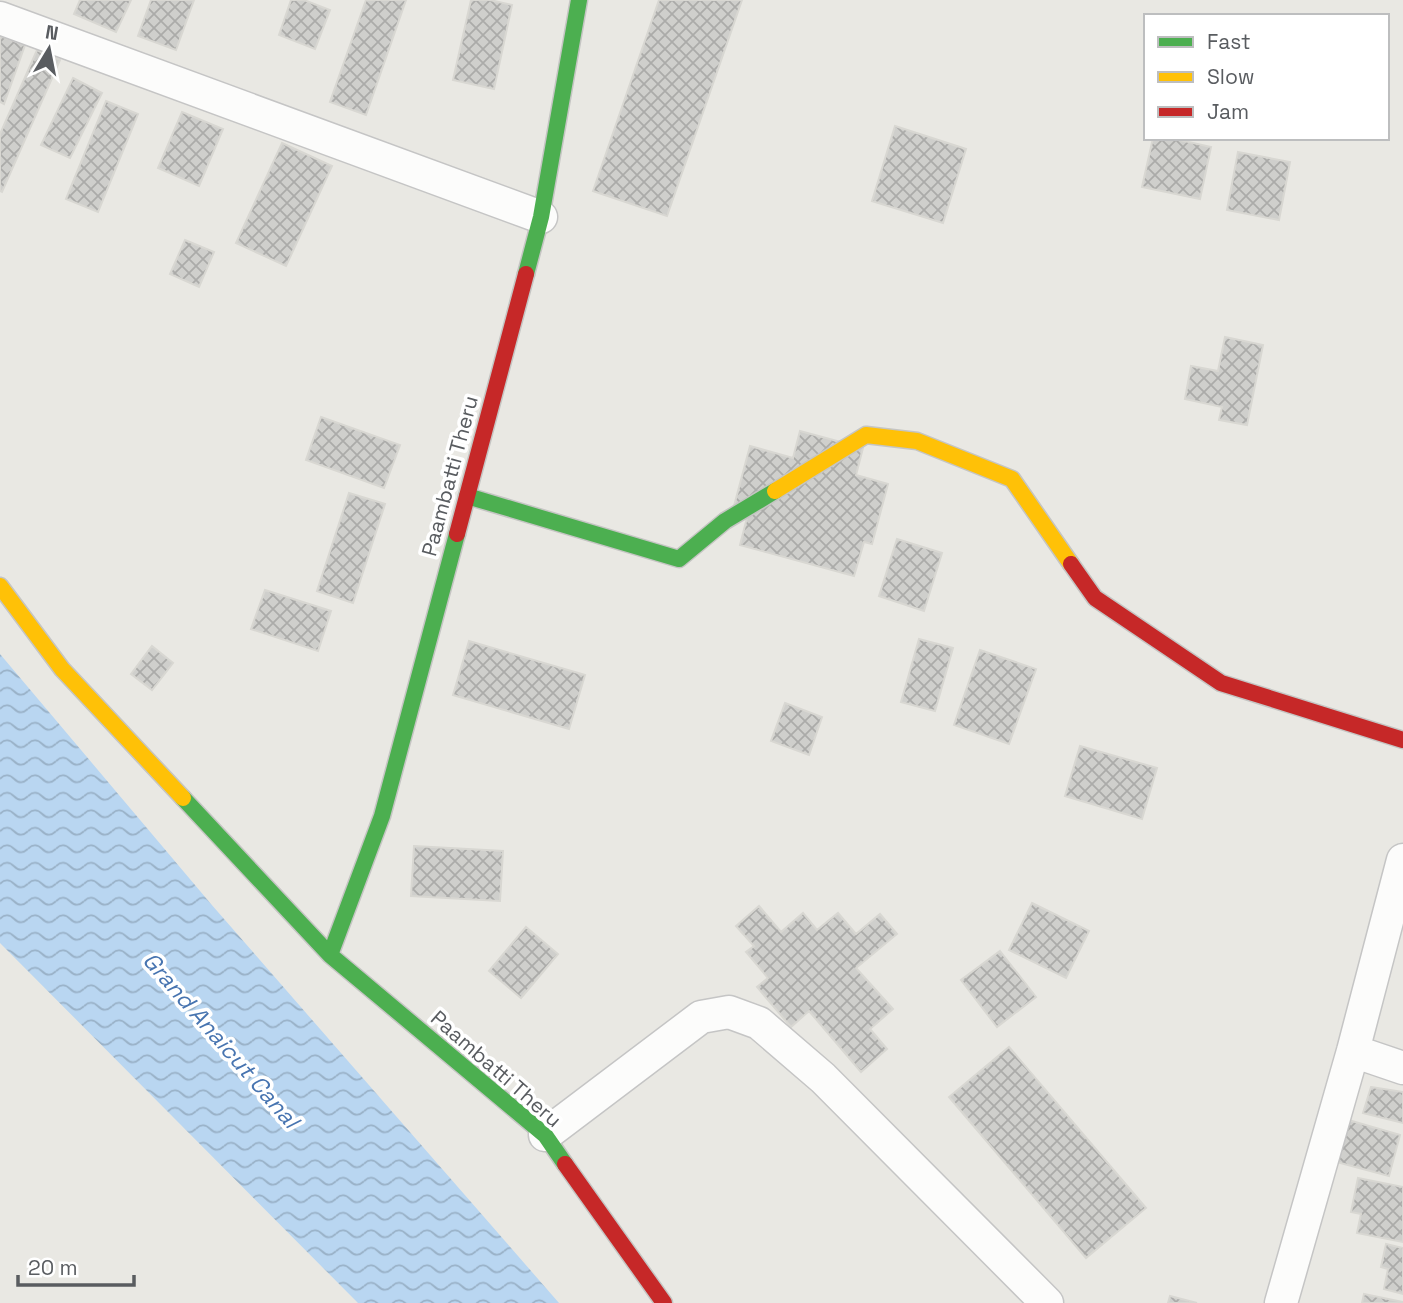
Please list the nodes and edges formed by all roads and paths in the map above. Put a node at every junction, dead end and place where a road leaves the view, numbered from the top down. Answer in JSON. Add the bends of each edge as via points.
{"nodes":[{"id":1,"x":579,"y":0,"type":"edge"},
{"id":2,"x":0,"y":18,"type":"edge"},
{"id":3,"x":541,"y":217,"type":"junction"},
{"id":4,"x":467,"y":496,"type":"junction"},
{"id":5,"x":0,"y":586,"type":"edge"},
{"id":6,"x":1403,"y":740,"type":"edge"},
{"id":7,"x":1403,"y":860,"type":"edge"},
{"id":8,"x":330,"y":955,"type":"junction"},
{"id":9,"x":1353,"y":1051,"type":"junction"},
{"id":10,"x":1403,"y":1068,"type":"edge"},
{"id":11,"x":545,"y":1135,"type":"junction"},
{"id":12,"x":664,"y":1303,"type":"edge"},
{"id":13,"x":1047,"y":1303,"type":"edge"},
{"id":14,"x":1281,"y":1303,"type":"edge"}],
"edges":[{"from":1,"to":3,"type":"street","name":"Paambatti Theru"},
{"from":2,"to":3,"type":"street"},
{"from":3,"to":4,"type":"street","name":"Paambatti Theru"},
{"from":4,"to":6,"type":"street","via":[[679,559],[725,521],[866,436],[917,441],[1012,479],[1095,598],[1221,683]]},
{"from":4,"to":8,"type":"street","name":"Paambatti Theru","via":[[382,816]]},
{"from":5,"to":8,"type":"street","name":"Paambatti Theru","via":[[62,669]]},
{"from":7,"to":9,"type":"street"},
{"from":8,"to":11,"type":"street","name":"Paambatti Theru"},
{"from":9,"to":10,"type":"street"},
{"from":9,"to":14,"type":"street"},
{"from":11,"to":12,"type":"street","name":"Paambatti Theru"},
{"from":11,"to":13,"type":"street","via":[[701,1017],[729,1012],[759,1023],[823,1078]]}]}
